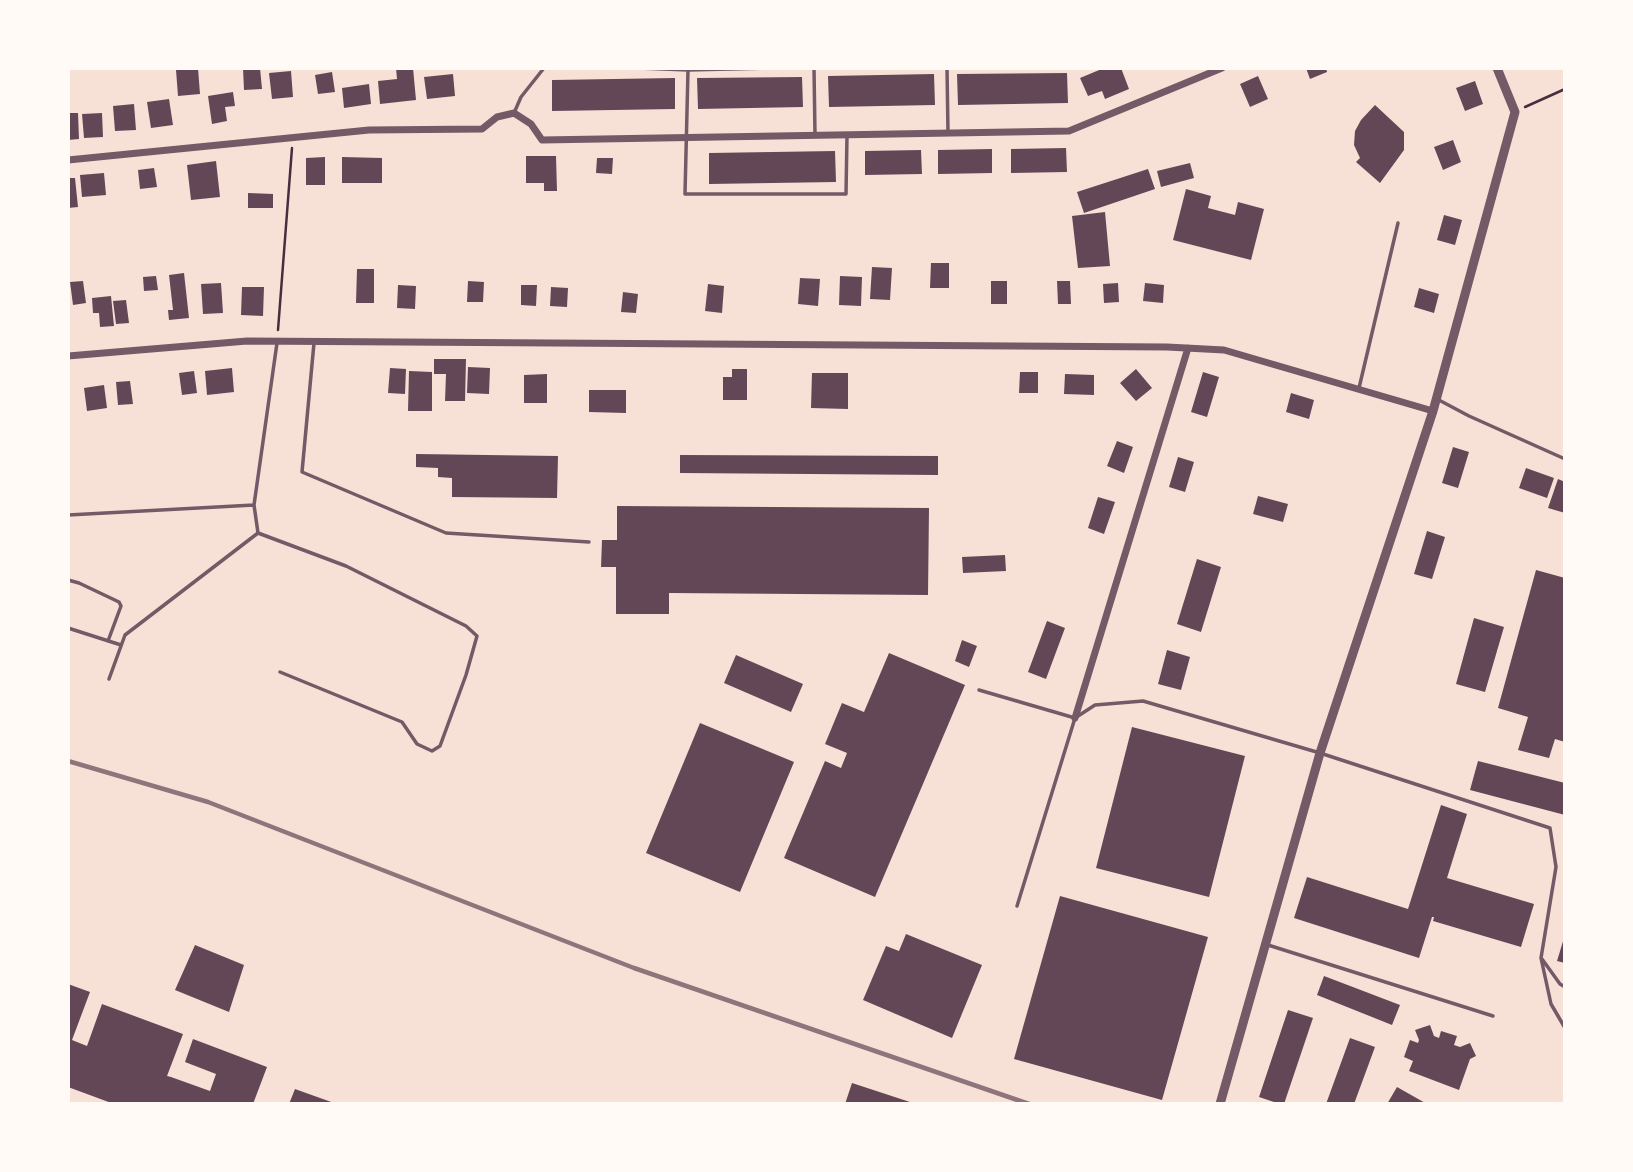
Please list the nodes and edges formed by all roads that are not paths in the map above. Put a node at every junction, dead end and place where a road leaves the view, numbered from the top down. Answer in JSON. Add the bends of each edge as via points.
{"nodes":[{"id":1,"x":544,"y":68,"type":"edge"},
{"id":2,"x":638,"y":68,"type":"edge"},
{"id":3,"x":772,"y":68,"type":"edge"},
{"id":4,"x":814,"y":68,"type":"edge"},
{"id":5,"x":947,"y":68,"type":"edge"},
{"id":6,"x":1222,"y":68,"type":"edge"},
{"id":7,"x":1496,"y":68,"type":"edge"},
{"id":8,"x":688,"y":70,"type":"edge"},
{"id":9,"x":514,"y":113,"type":"junction"},
{"id":10,"x":948,"y":133,"type":"junction"},
{"id":11,"x":847,"y":134,"type":"junction"},
{"id":12,"x":815,"y":135,"type":"junction"},
{"id":13,"x":687,"y":137,"type":"junction"},
{"id":14,"x":68,"y":160,"type":"edge"},
{"id":15,"x":1398,"y":223,"type":"dead end"},
{"id":16,"x":277,"y":341,"type":"junction"},
{"id":17,"x":314,"y":341,"type":"junction"},
{"id":18,"x":1188,"y":348,"type":"junction"},
{"id":19,"x":68,"y":356,"type":"edge"},
{"id":20,"x":1359,"y":389,"type":"junction"},
{"id":21,"x":1437,"y":399,"type":"junction"},
{"id":22,"x":1433,"y":411,"type":"junction"},
{"id":23,"x":1565,"y":459,"type":"edge"},
{"id":24,"x":254,"y":505,"type":"junction"},
{"id":25,"x":68,"y":515,"type":"edge"},
{"id":26,"x":258,"y":533,"type":"junction"},
{"id":27,"x":589,"y":542,"type":"dead end"},
{"id":28,"x":68,"y":580,"type":"edge"},
{"id":29,"x":68,"y":628,"type":"edge"},
{"id":30,"x":108,"y":641,"type":"junction"},
{"id":31,"x":121,"y":645,"type":"junction"},
{"id":32,"x":280,"y":672,"type":"dead end"},
{"id":33,"x":108,"y":679,"type":"dead end"},
{"id":34,"x":979,"y":690,"type":"dead end"},
{"id":35,"x":1075,"y":718,"type":"junction"},
{"id":36,"x":1320,"y":753,"type":"junction"},
{"id":37,"x":1017,"y":906,"type":"dead end"},
{"id":38,"x":1266,"y":944,"type":"junction"},
{"id":39,"x":1541,"y":958,"type":"junction"},
{"id":40,"x":1565,"y":987,"type":"edge"},
{"id":41,"x":1493,"y":1016,"type":"dead end"},
{"id":42,"x":1565,"y":1028,"type":"edge"},
{"id":43,"x":1220,"y":1104,"type":"edge"}],
"edges":[{"from":1,"to":9,"type":"lane"},
{"from":2,"to":8,"type":"lane"},
{"from":3,"to":8,"type":"lane"},
{"from":4,"to":12,"type":"lane"},
{"from":5,"to":10,"type":"lane"},
{"from":6,"to":10,"type":"street","via":[[1069,131]]},
{"from":7,"to":21,"type":"street","via":[[1515,111]]},
{"from":8,"to":13,"type":"lane"},
{"from":9,"to":13,"type":"street","via":[[531,124],[542,140]]},
{"from":9,"to":14,"type":"street","via":[[497,117],[482,129],[369,130]]},
{"from":10,"to":11,"type":"street"},
{"from":11,"to":12,"type":"street"},
{"from":11,"to":13,"type":"lane","via":[[846,194],[685,194]]},
{"from":12,"to":13,"type":"street"},
{"from":15,"to":20,"type":"lane"},
{"from":16,"to":17,"type":"street"},
{"from":16,"to":19,"type":"street"},
{"from":16,"to":24,"type":"lane"},
{"from":17,"to":18,"type":"street"},
{"from":17,"to":27,"type":"lane","via":[[302,472],[446,533]]},
{"from":18,"to":20,"type":"street","via":[[1224,350]]},
{"from":18,"to":35,"type":"street"},
{"from":20,"to":22,"type":"street"},
{"from":21,"to":22,"type":"street"},
{"from":21,"to":23,"type":"lane"},
{"from":22,"to":36,"type":"street"},
{"from":24,"to":25,"type":"lane"},
{"from":24,"to":26,"type":"lane"},
{"from":26,"to":31,"type":"lane","via":[[125,635]]},
{"from":26,"to":32,"type":"lane","via":[[346,566],[466,626],[477,636],[440,746],[432,751],[417,744],[402,722]]},
{"from":28,"to":30,"type":"lane","via":[[119,602]]},
{"from":29,"to":30,"type":"lane"},
{"from":30,"to":31,"type":"lane"},
{"from":31,"to":33,"type":"lane"},
{"from":34,"to":35,"type":"lane"},
{"from":35,"to":36,"type":"lane","via":[[1095,705],[1143,701]]},
{"from":35,"to":37,"type":"lane"},
{"from":36,"to":38,"type":"street"},
{"from":36,"to":39,"type":"lane","via":[[1550,828],[1556,867]]},
{"from":38,"to":41,"type":"lane"},
{"from":38,"to":43,"type":"street"},
{"from":39,"to":40,"type":"lane"},
{"from":39,"to":42,"type":"lane","via":[[1551,1004]]}]}
